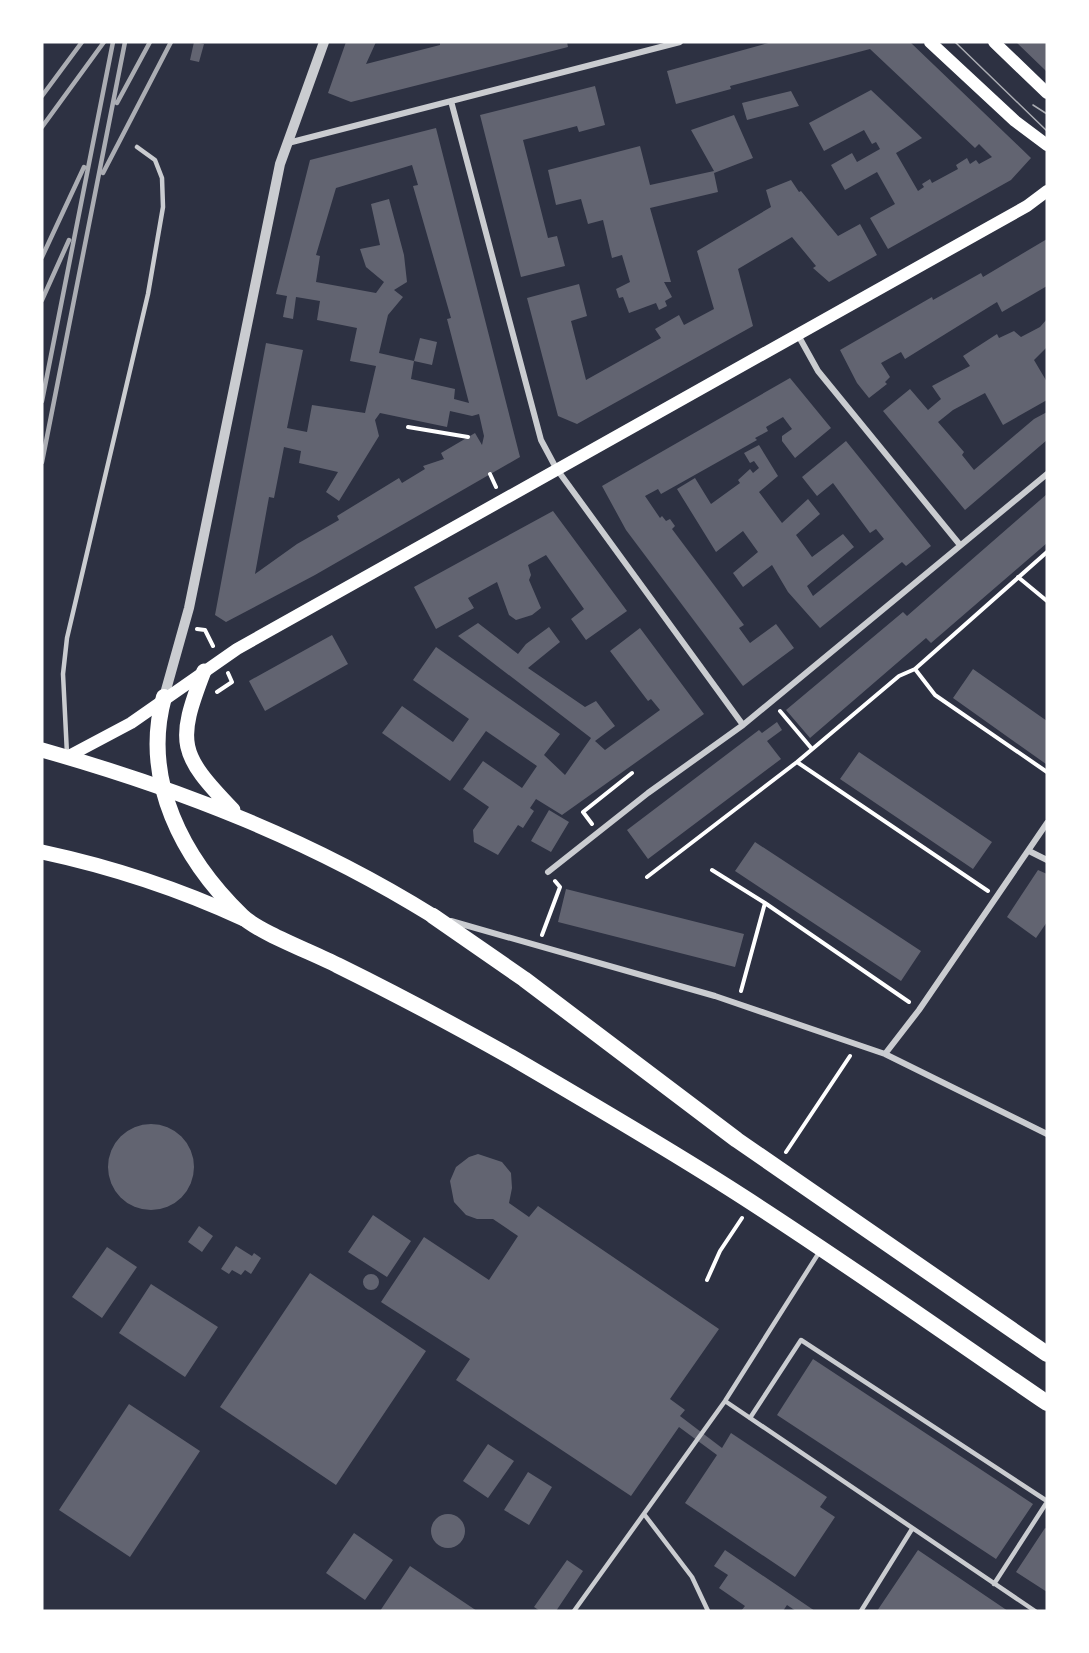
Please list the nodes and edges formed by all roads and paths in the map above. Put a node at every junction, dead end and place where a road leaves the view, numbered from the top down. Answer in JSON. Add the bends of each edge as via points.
{"nodes":[{"id":1,"x":324,"y":42,"type":"edge"},
{"id":2,"x":680,"y":42,"type":"edge"},
{"id":3,"x":930,"y":42,"type":"edge"},
{"id":4,"x":994,"y":42,"type":"edge"},
{"id":5,"x":1047,"y":93,"type":"edge"},
{"id":6,"x":451,"y":101,"type":"junction"},
{"id":7,"x":286,"y":143,"type":"junction"},
{"id":8,"x":1047,"y":145,"type":"edge"},
{"id":9,"x":137,"y":147,"type":"dead end"},
{"id":10,"x":1047,"y":191,"type":"edge"},
{"id":11,"x":798,"y":335,"type":"junction"},
{"id":12,"x":408,"y":427,"type":"dead end"},
{"id":13,"x":468,"y":437,"type":"dead end"},
{"id":14,"x":556,"y":468,"type":"junction"},
{"id":15,"x":1047,"y":474,"type":"edge"},
{"id":16,"x":960,"y":545,"type":"junction"},
{"id":17,"x":1047,"y":552,"type":"edge"},
{"id":18,"x":1018,"y":577,"type":"junction"},
{"id":19,"x":1047,"y":601,"type":"edge"},
{"id":20,"x":915,"y":669,"type":"junction"},
{"id":21,"x":204,"y":671,"type":"junction"},
{"id":22,"x":230,"y":677,"type":"dead end"},
{"id":23,"x":232,"y":682,"type":"dead end"},
{"id":24,"x":164,"y":697,"type":"junction"},
{"id":25,"x":771,"y":701,"type":"junction"},
{"id":26,"x":743,"y":725,"type":"junction"},
{"id":27,"x":812,"y":749,"type":"junction"},
{"id":28,"x":42,"y":750,"type":"edge"},
{"id":29,"x":67,"y":757,"type":"junction"},
{"id":30,"x":797,"y":762,"type":"junction"},
{"id":31,"x":42,"y":763,"type":"edge"},
{"id":32,"x":1047,"y":772,"type":"edge"},
{"id":33,"x":632,"y":773,"type":"dead end"},
{"id":34,"x":162,"y":787,"type":"junction"},
{"id":35,"x":237,"y":814,"type":"junction"},
{"id":36,"x":1047,"y":824,"type":"edge"},
{"id":37,"x":598,"y":831,"type":"junction"},
{"id":38,"x":1029,"y":851,"type":"junction"},
{"id":39,"x":42,"y":852,"type":"edge"},
{"id":40,"x":1047,"y":860,"type":"edge"},
{"id":41,"x":712,"y":870,"type":"dead end"},
{"id":42,"x":548,"y":872,"type":"joint"},
{"id":43,"x":647,"y":877,"type":"dead end"},
{"id":44,"x":997,"y":897,"type":"junction"},
{"id":45,"x":765,"y":903,"type":"junction"},
{"id":46,"x":433,"y":916,"type":"junction"},
{"id":47,"x":245,"y":919,"type":"junction"},
{"id":48,"x":538,"y":947,"type":"junction"},
{"id":49,"x":737,"y":1004,"type":"junction"},
{"id":50,"x":919,"y":1010,"type":"junction"},
{"id":51,"x":857,"y":1044,"type":"junction"},
{"id":52,"x":885,"y":1054,"type":"junction"},
{"id":53,"x":824,"y":1096,"type":"dead end"},
{"id":54,"x":1047,"y":1134,"type":"edge"},
{"id":55,"x":821,"y":1249,"type":"junction"},
{"id":56,"x":720,"y":1251,"type":"dead end"},
{"id":57,"x":706,"y":1280,"type":"dead end"},
{"id":58,"x":1047,"y":1354,"type":"edge"},
{"id":59,"x":725,"y":1401,"type":"junction"},
{"id":60,"x":1047,"y":1403,"type":"edge"},
{"id":61,"x":750,"y":1418,"type":"junction"},
{"id":62,"x":1047,"y":1502,"type":"edge"},
{"id":63,"x":644,"y":1514,"type":"junction"},
{"id":64,"x":912,"y":1529,"type":"junction"},
{"id":65,"x":994,"y":1584,"type":"junction"},
{"id":66,"x":574,"y":1611,"type":"edge"},
{"id":67,"x":708,"y":1611,"type":"edge"},
{"id":68,"x":861,"y":1611,"type":"edge"},
{"id":69,"x":1035,"y":1611,"type":"edge"}],
"edges":[{"from":1,"to":7,"type":"street"},
{"from":2,"to":6,"type":"street"},
{"from":3,"to":8,"type":"main road","via":[[1015,121]]},
{"from":4,"to":5,"type":"main road"},
{"from":6,"to":7,"type":"street"},
{"from":6,"to":14,"type":"street","via":[[537,429]]},
{"from":7,"to":24,"type":"street","via":[[186,618]]},
{"from":9,"to":29,"type":"lane","via":[[155,160],[162,178],[163,207],[148,294],[68,638],[63,674]]},
{"from":10,"to":11,"type":"main road"},
{"from":11,"to":14,"type":"main road"},
{"from":11,"to":16,"type":"street","via":[[818,371]]},
{"from":12,"to":13,"type":"path"},
{"from":14,"to":21,"type":"main road"},
{"from":14,"to":26,"type":"street"},
{"from":15,"to":16,"type":"street"},
{"from":16,"to":25,"type":"street"},
{"from":17,"to":18,"type":"path"},
{"from":18,"to":19,"type":"path"},
{"from":18,"to":20,"type":"path"},
{"from":20,"to":27,"type":"path","via":[[899,676]]},
{"from":20,"to":32,"type":"path","via":[[935,694]]},
{"from":21,"to":24,"type":"main road"},
{"from":21,"to":35,"type":"main road","via":[[187,718],[187,747],[201,776]]},
{"from":22,"to":23,"type":"path"},
{"from":24,"to":29,"type":"main road","via":[[106,738]]},
{"from":24,"to":34,"type":"highway","via":[[156,741]]},
{"from":25,"to":26,"type":"street"},
{"from":25,"to":27,"type":"path"},
{"from":26,"to":37,"type":"street"},
{"from":27,"to":30,"type":"path"},
{"from":28,"to":29,"type":"main road"},
{"from":29,"to":31,"type":"main road"},
{"from":29,"to":34,"type":"main road"},
{"from":30,"to":43,"type":"path"},
{"from":30,"to":44,"type":"path"},
{"from":33,"to":37,"type":"path","via":[[583,812]]},
{"from":34,"to":35,"type":"main road"},
{"from":34,"to":47,"type":"highway","via":[[194,860]]},
{"from":35,"to":46,"type":"main road","via":[[340,863]]},
{"from":36,"to":38,"type":"street"},
{"from":37,"to":42,"type":"street"},
{"from":38,"to":40,"type":"street"},
{"from":38,"to":44,"type":"street"},
{"from":39,"to":47,"type":"main road","via":[[158,883]]},
{"from":41,"to":45,"type":"path"},
{"from":42,"to":48,"type":"path","via":[[560,887]]},
{"from":44,"to":50,"type":"street"},
{"from":45,"to":49,"type":"path"},
{"from":45,"to":50,"type":"path"},
{"from":46,"to":48,"type":"street"},
{"from":46,"to":58,"type":"highway","via":[[524,979],[737,1140]]},
{"from":47,"to":55,"type":"highway","via":[[428,1012],[598,1107]]},
{"from":48,"to":49,"type":"street"},
{"from":49,"to":51,"type":"street"},
{"from":50,"to":52,"type":"street"},
{"from":51,"to":52,"type":"street"},
{"from":51,"to":53,"type":"path"},
{"from":52,"to":54,"type":"street"},
{"from":55,"to":59,"type":"lane"},
{"from":55,"to":60,"type":"highway"},
{"from":56,"to":57,"type":"path"},
{"from":59,"to":61,"type":"lane"},
{"from":59,"to":63,"type":"lane"},
{"from":61,"to":62,"type":"lane","via":[[801,1340]]},
{"from":61,"to":64,"type":"lane"},
{"from":62,"to":65,"type":"lane"},
{"from":63,"to":66,"type":"lane"},
{"from":63,"to":67,"type":"lane","via":[[692,1577]]},
{"from":64,"to":65,"type":"lane"},
{"from":64,"to":68,"type":"lane"},
{"from":65,"to":69,"type":"lane"}]}
